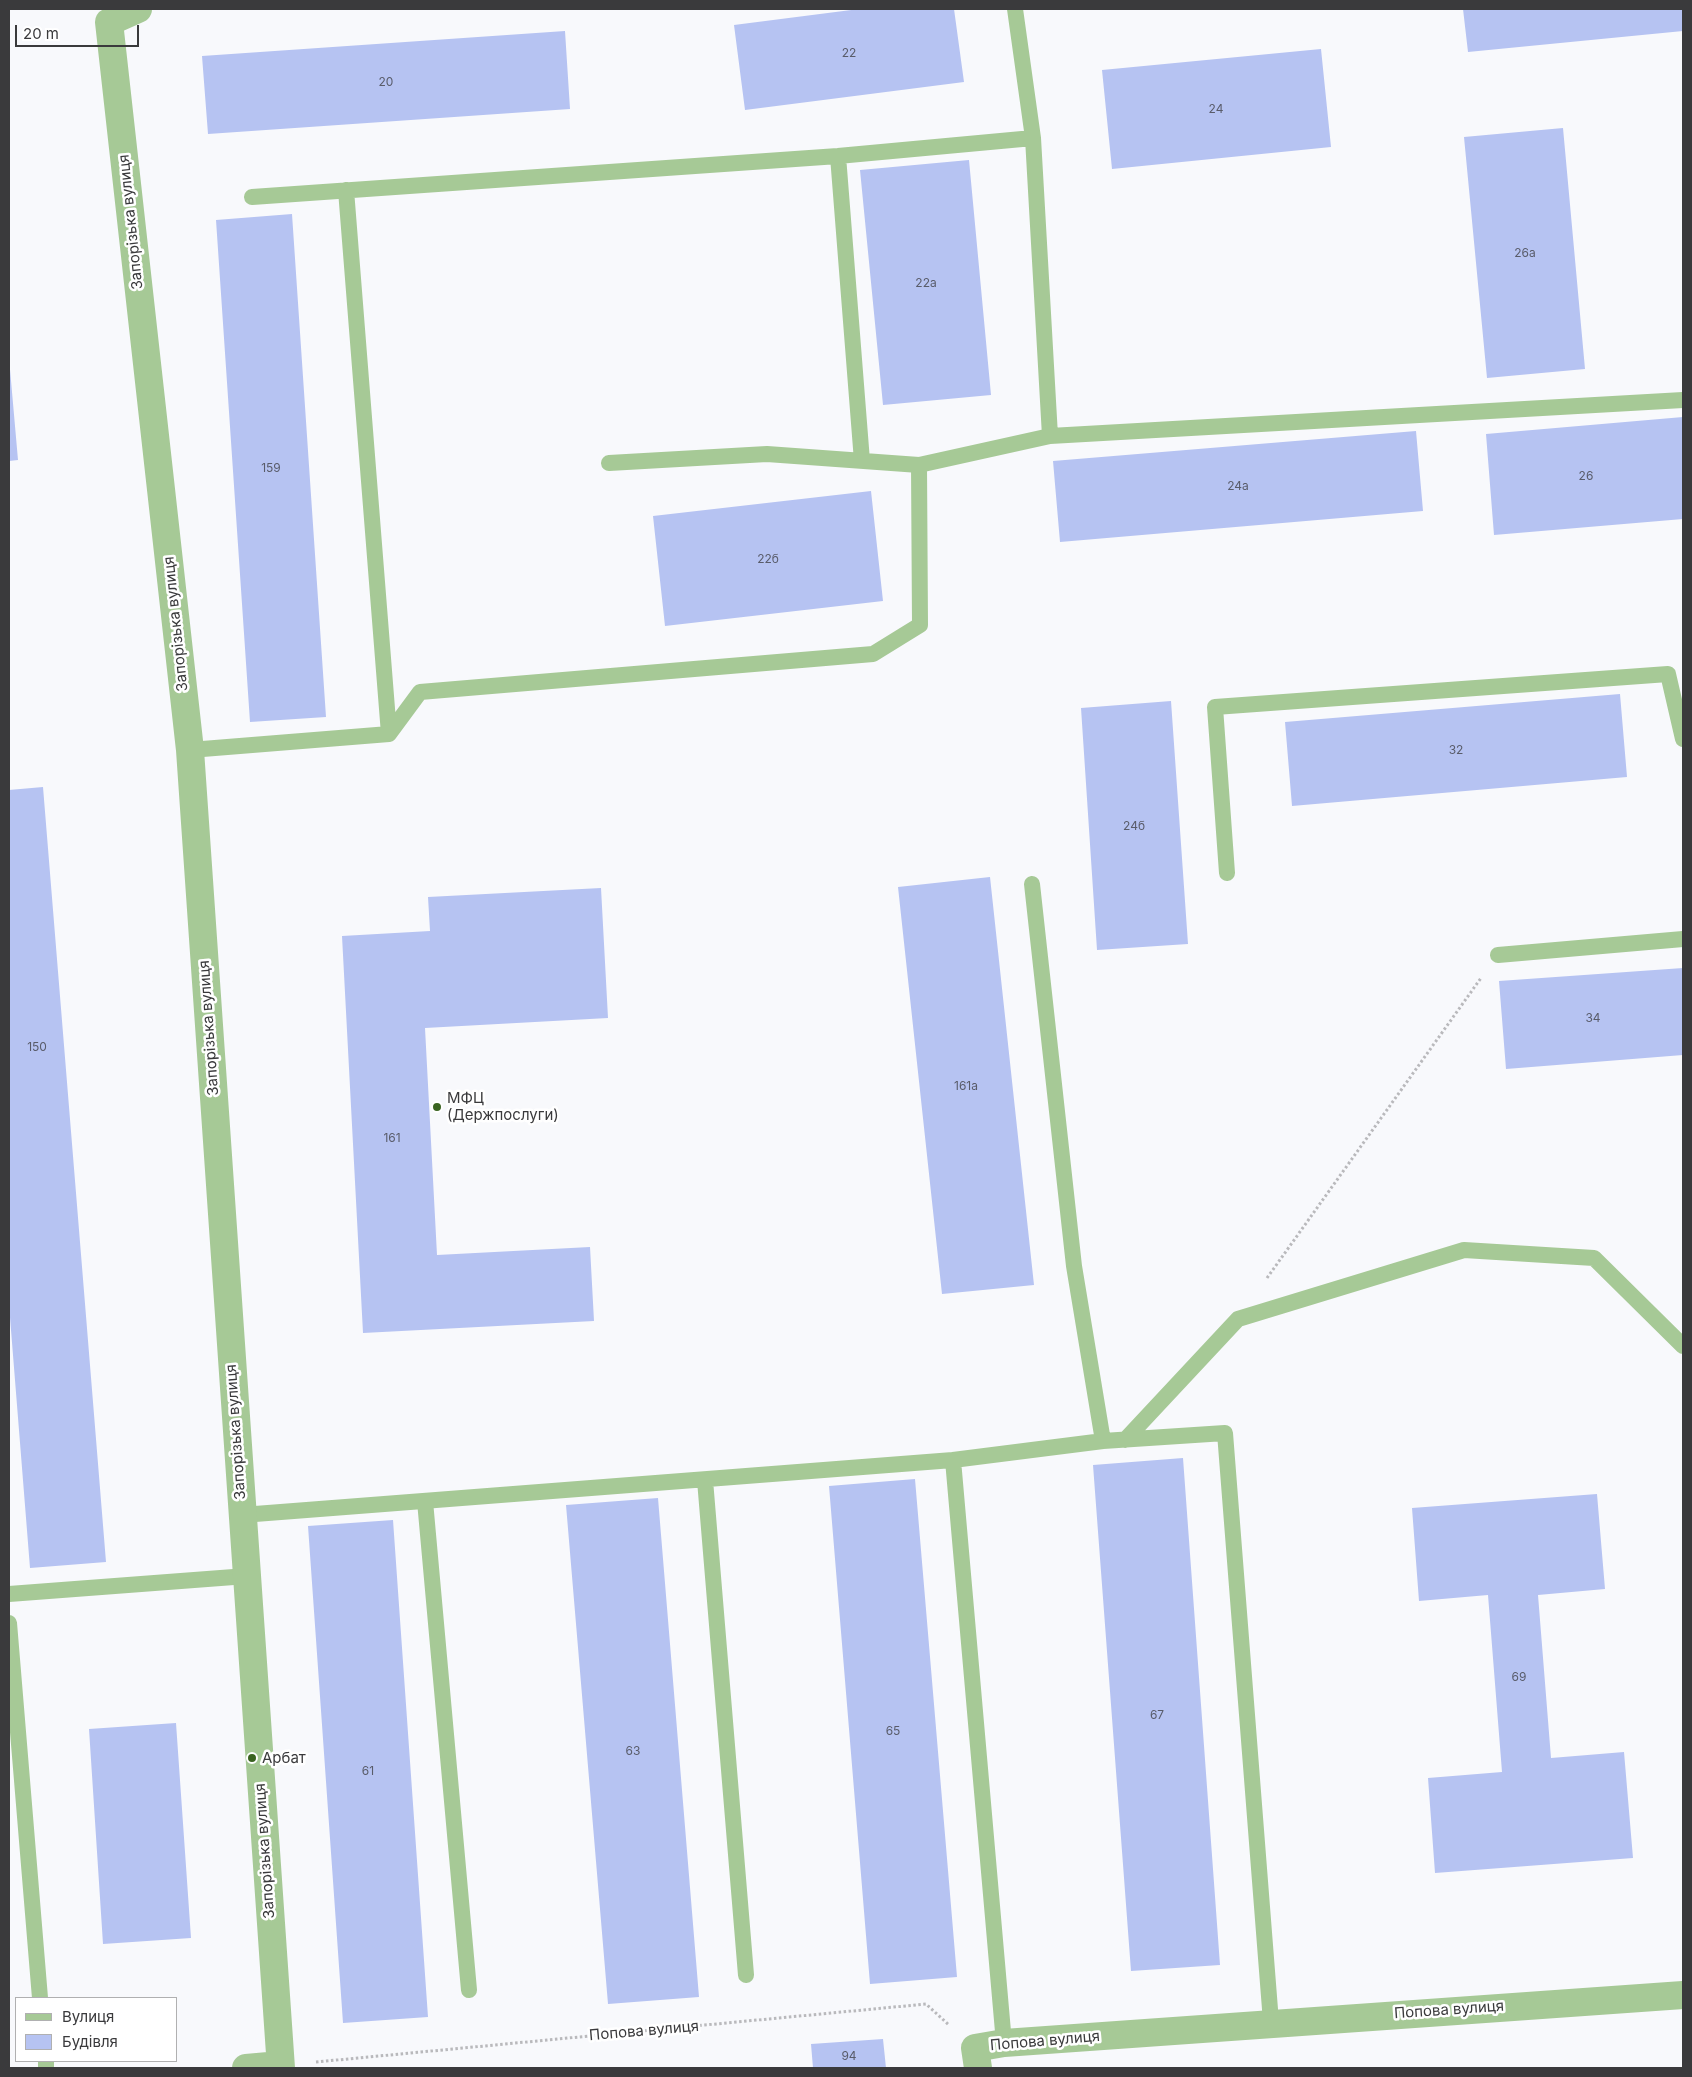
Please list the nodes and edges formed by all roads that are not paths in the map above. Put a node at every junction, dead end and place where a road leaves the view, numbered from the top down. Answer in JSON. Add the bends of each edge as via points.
{"nodes":[{"id":1,"x":138,"y":9,"type":"edge"},
{"id":2,"x":1015,"y":9,"type":"edge"},
{"id":3,"x":1033,"y":138,"type":"junction"},
{"id":4,"x":838,"y":156,"type":"junction"},
{"id":5,"x":346,"y":190,"type":"junction"},
{"id":6,"x":252,"y":197,"type":"dead end"},
{"id":7,"x":1683,"y":400,"type":"edge"},
{"id":8,"x":1050,"y":436,"type":"junction"},
{"id":9,"x":862,"y":461,"type":"junction"},
{"id":10,"x":610,"y":463,"type":"dead end"},
{"id":11,"x":919,"y":465,"type":"junction"},
{"id":12,"x":389,"y":734,"type":"junction"},
{"id":13,"x":1683,"y":739,"type":"edge"},
{"id":14,"x":190,"y":750,"type":"junction"},
{"id":15,"x":1227,"y":873,"type":"dead end"},
{"id":16,"x":1032,"y":884,"type":"dead end"},
{"id":17,"x":1683,"y":939,"type":"edge"},
{"id":18,"x":1498,"y":955,"type":"road end"},
{"id":19,"x":1683,"y":1346,"type":"edge"},
{"id":20,"x":1125,"y":1440,"type":"junction"},
{"id":21,"x":1103,"y":1442,"type":"junction"},
{"id":22,"x":953,"y":1460,"type":"junction"},
{"id":23,"x":705,"y":1480,"type":"junction"},
{"id":24,"x":425,"y":1501,"type":"junction"},
{"id":25,"x":242,"y":1515,"type":"junction"},
{"id":26,"x":247,"y":1576,"type":"junction"},
{"id":27,"x":9,"y":1594,"type":"edge"},
{"id":28,"x":9,"y":1623,"type":"edge"},
{"id":29,"x":746,"y":1975,"type":"dead end"},
{"id":30,"x":469,"y":1990,"type":"dead end"},
{"id":31,"x":1683,"y":1995,"type":"edge"},
{"id":32,"x":40,"y":1997,"type":"edge"},
{"id":33,"x":1271,"y":2022,"type":"junction"},
{"id":34,"x":1004,"y":2042,"type":"junction"},
{"id":35,"x":976,"y":2058,"type":"edge"},
{"id":36,"x":280,"y":2067,"type":"edge"},
{"id":37,"x":246,"y":2068,"type":"edge"}],
"edges":[{"from":1,"to":14,"type":"street","name":"Запорізька вулиця","via":[[109,22]]},
{"from":2,"to":3,"type":"lane"},
{"from":3,"to":4,"type":"lane"},
{"from":3,"to":8,"type":"lane"},
{"from":4,"to":5,"type":"lane"},
{"from":4,"to":9,"type":"lane"},
{"from":5,"to":6,"type":"lane"},
{"from":5,"to":12,"type":"lane"},
{"from":7,"to":8,"type":"lane"},
{"from":8,"to":11,"type":"lane"},
{"from":9,"to":10,"type":"lane","via":[[767,454]]},
{"from":9,"to":11,"type":"lane"},
{"from":11,"to":12,"type":"lane","via":[[920,625],[874,654],[420,692]]},
{"from":12,"to":14,"type":"lane"},
{"from":13,"to":15,"type":"lane","via":[[1668,674],[1215,707]]},
{"from":14,"to":25,"type":"street","name":"Запорізька вулиця"},
{"from":16,"to":21,"type":"lane","via":[[1074,1266]]},
{"from":17,"to":18,"type":"lane"},
{"from":19,"to":20,"type":"lane","via":[[1594,1258],[1464,1250],[1238,1319]]},
{"from":20,"to":21,"type":"lane"},
{"from":20,"to":33,"type":"lane","via":[[1225,1433]]},
{"from":21,"to":22,"type":"lane"},
{"from":22,"to":23,"type":"lane"},
{"from":22,"to":34,"type":"lane"},
{"from":23,"to":24,"type":"lane"},
{"from":23,"to":29,"type":"lane"},
{"from":24,"to":25,"type":"lane"},
{"from":24,"to":30,"type":"lane"},
{"from":25,"to":26,"type":"street","name":"Запорізька вулиця"},
{"from":26,"to":27,"type":"lane"},
{"from":26,"to":36,"type":"street","name":"Запорізька вулиця"},
{"from":28,"to":32,"type":"lane"},
{"from":31,"to":33,"type":"street","name":"Попова вулиця"},
{"from":33,"to":34,"type":"street","name":"Попова вулиця"},
{"from":34,"to":35,"type":"street","name":"Попова вулиця"},
{"from":36,"to":37,"type":"street"}]}
